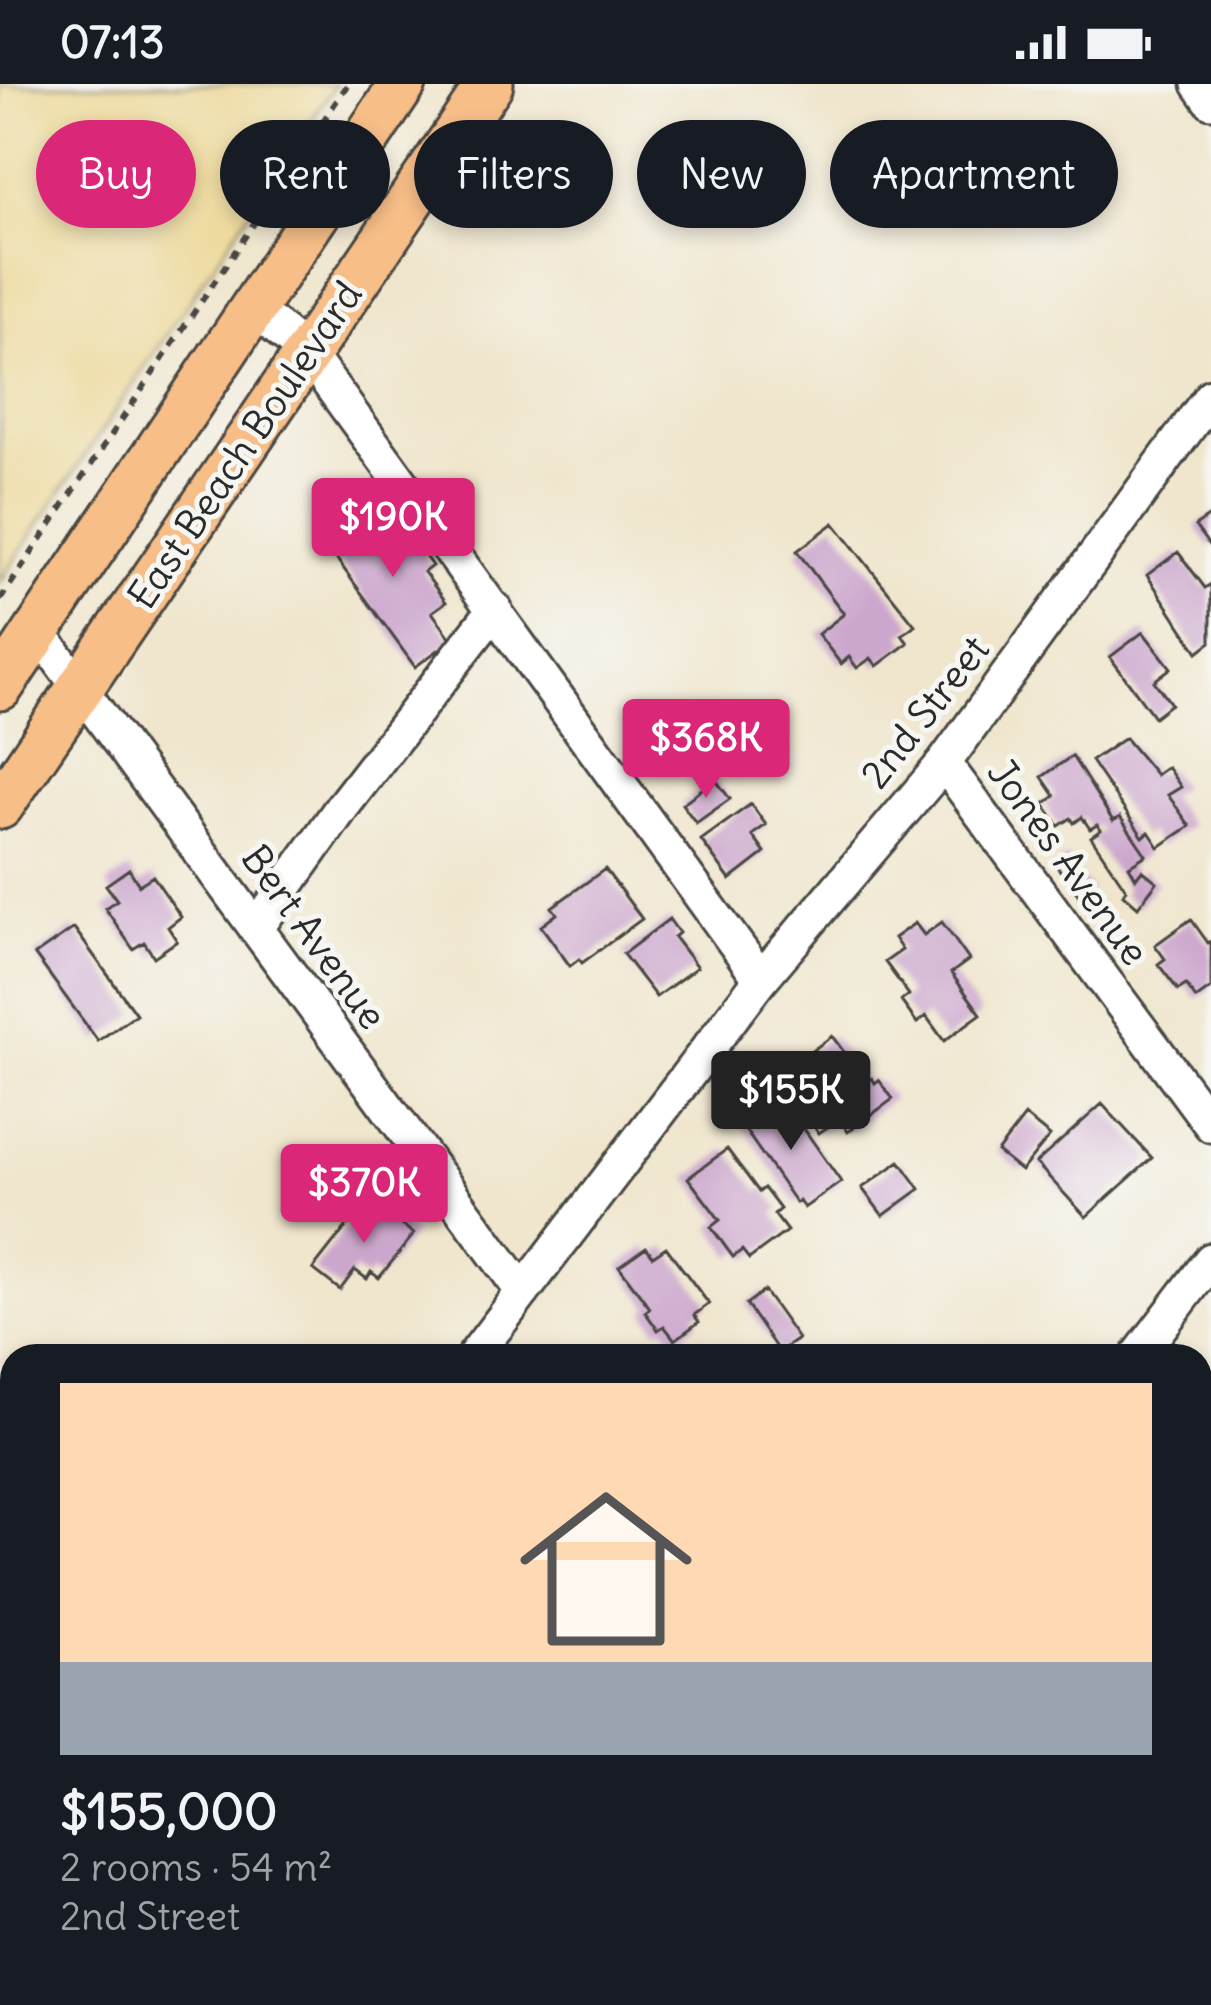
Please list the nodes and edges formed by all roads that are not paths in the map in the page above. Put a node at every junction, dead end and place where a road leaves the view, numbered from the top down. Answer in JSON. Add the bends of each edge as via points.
{"nodes":[{"id":1,"x":403,"y":84,"type":"edge"},
{"id":2,"x":490,"y":84,"type":"edge"},
{"id":3,"x":1199,"y":84,"type":"edge"},
{"id":4,"x":1211,"y":100,"type":"edge"},
{"id":5,"x":254,"y":308,"type":"junction"},
{"id":6,"x":308,"y":354,"type":"junction"},
{"id":7,"x":1211,"y":396,"type":"edge"},
{"id":8,"x":495,"y":609,"type":"junction"},
{"id":9,"x":38,"y":631,"type":"junction"},
{"id":10,"x":0,"y":687,"type":"edge"},
{"id":11,"x":80,"y":688,"type":"junction"},
{"id":12,"x":944,"y":764,"type":"junction"},
{"id":13,"x":0,"y":806,"type":"edge"},
{"id":14,"x":256,"y":929,"type":"junction"},
{"id":15,"x":761,"y":980,"type":"junction"},
{"id":16,"x":1211,"y":1126,"type":"edge"},
{"id":17,"x":1211,"y":1260,"type":"edge"},
{"id":18,"x":523,"y":1292,"type":"junction"},
{"id":19,"x":483,"y":1344,"type":"edge"},
{"id":20,"x":1147,"y":1344,"type":"edge"}],
"edges":[{"from":1,"to":5,"type":"main road","name":"East Beach Boulevard"},
{"from":2,"to":6,"type":"main road","name":"East Beach Boulevard"},
{"from":3,"to":4,"type":"street"},
{"from":5,"to":6,"type":"street"},
{"from":5,"to":9,"type":"main road","name":"East Beach Boulevard"},
{"from":6,"to":8,"type":"street"},
{"from":6,"to":11,"type":"main road","name":"East Beach Boulevard"},
{"from":7,"to":12,"type":"street","name":"2nd Street"},
{"from":8,"to":14,"type":"street"},
{"from":8,"to":15,"type":"street"},
{"from":9,"to":10,"type":"main road","name":"East Beach Boulevard"},
{"from":9,"to":11,"type":"street","name":"Bert Avenue"},
{"from":11,"to":13,"type":"main road","name":"East Beach Boulevard"},
{"from":11,"to":14,"type":"street","name":"Bert Avenue"},
{"from":12,"to":15,"type":"street","name":"2nd Street"},
{"from":12,"to":16,"type":"street","name":"Jones Avenue"},
{"from":14,"to":18,"type":"street","name":"Bert Avenue"},
{"from":15,"to":18,"type":"street","name":"2nd Street"},
{"from":17,"to":20,"type":"street"},
{"from":18,"to":19,"type":"street","name":"2nd Street"}]}
